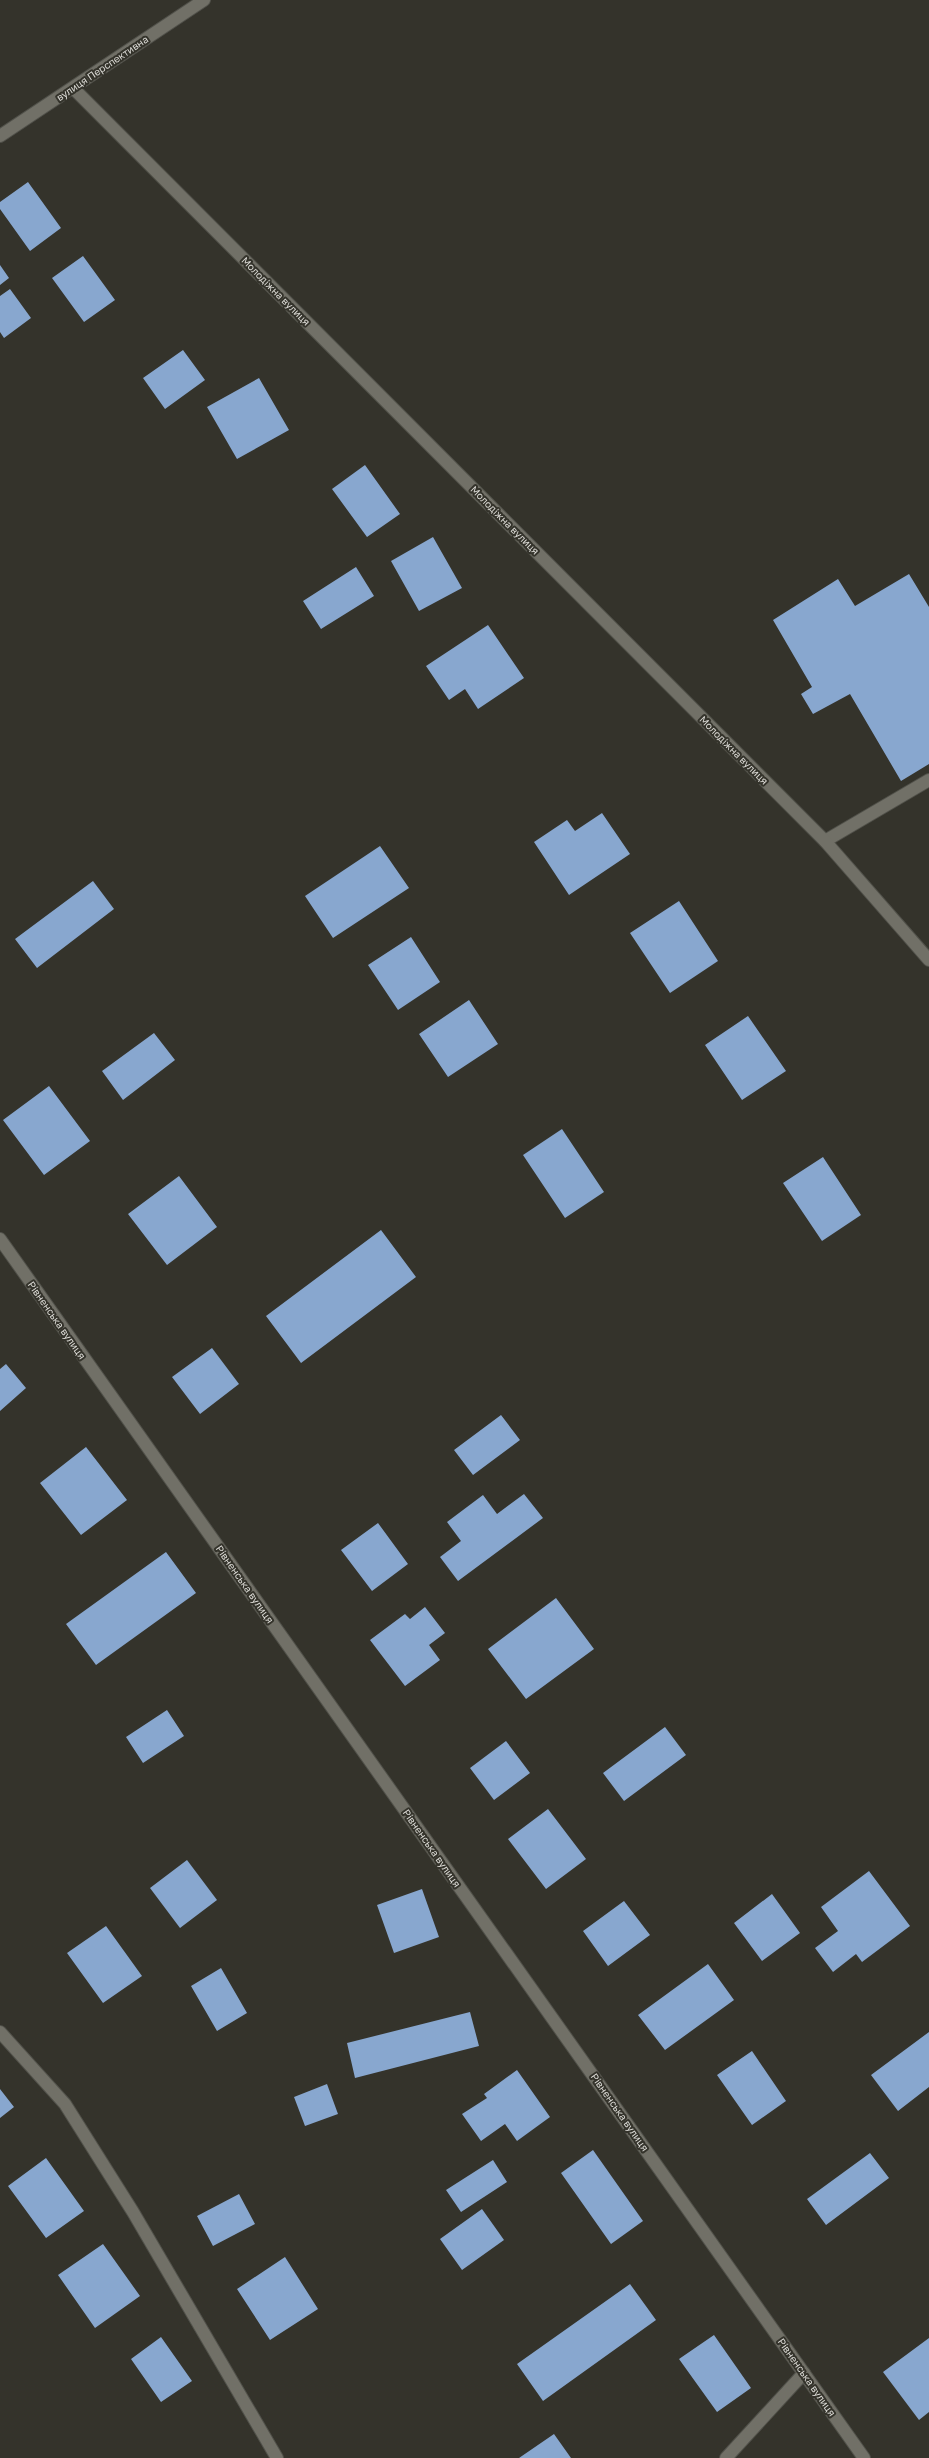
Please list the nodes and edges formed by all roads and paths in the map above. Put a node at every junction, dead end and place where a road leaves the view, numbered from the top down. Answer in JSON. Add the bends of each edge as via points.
{"nodes":[{"id":1,"x":204,"y":0,"type":"edge"},
{"id":2,"x":73,"y":88,"type":"junction"},
{"id":3,"x":0,"y":136,"type":"edge"},
{"id":4,"x":929,"y":780,"type":"edge"},
{"id":5,"x":825,"y":841,"type":"junction"},
{"id":6,"x":929,"y":960,"type":"edge"},
{"id":7,"x":0,"y":1239,"type":"edge"},
{"id":8,"x":0,"y":2032,"type":"edge"},
{"id":9,"x":804,"y":2373,"type":"junction"},
{"id":10,"x":277,"y":2458,"type":"edge"},
{"id":11,"x":726,"y":2458,"type":"edge"},
{"id":12,"x":864,"y":2458,"type":"edge"}],
"edges":[{"from":1,"to":2,"type":"street","name":"вулиця Перспективна"},
{"from":2,"to":3,"type":"street","name":"вулиця Перспективна"},
{"from":2,"to":5,"type":"street","name":"Молодіжна вулиця"},
{"from":4,"to":5,"type":"street"},
{"from":5,"to":6,"type":"street","name":"Молодіжна вулиця"},
{"from":7,"to":9,"type":"street","name":"Рівненська вулиця"},
{"from":8,"to":10,"type":"street","via":[[65,2104]]},
{"from":9,"to":11,"type":"street"},
{"from":9,"to":12,"type":"street","name":"Рівненська вулиця"}]}
